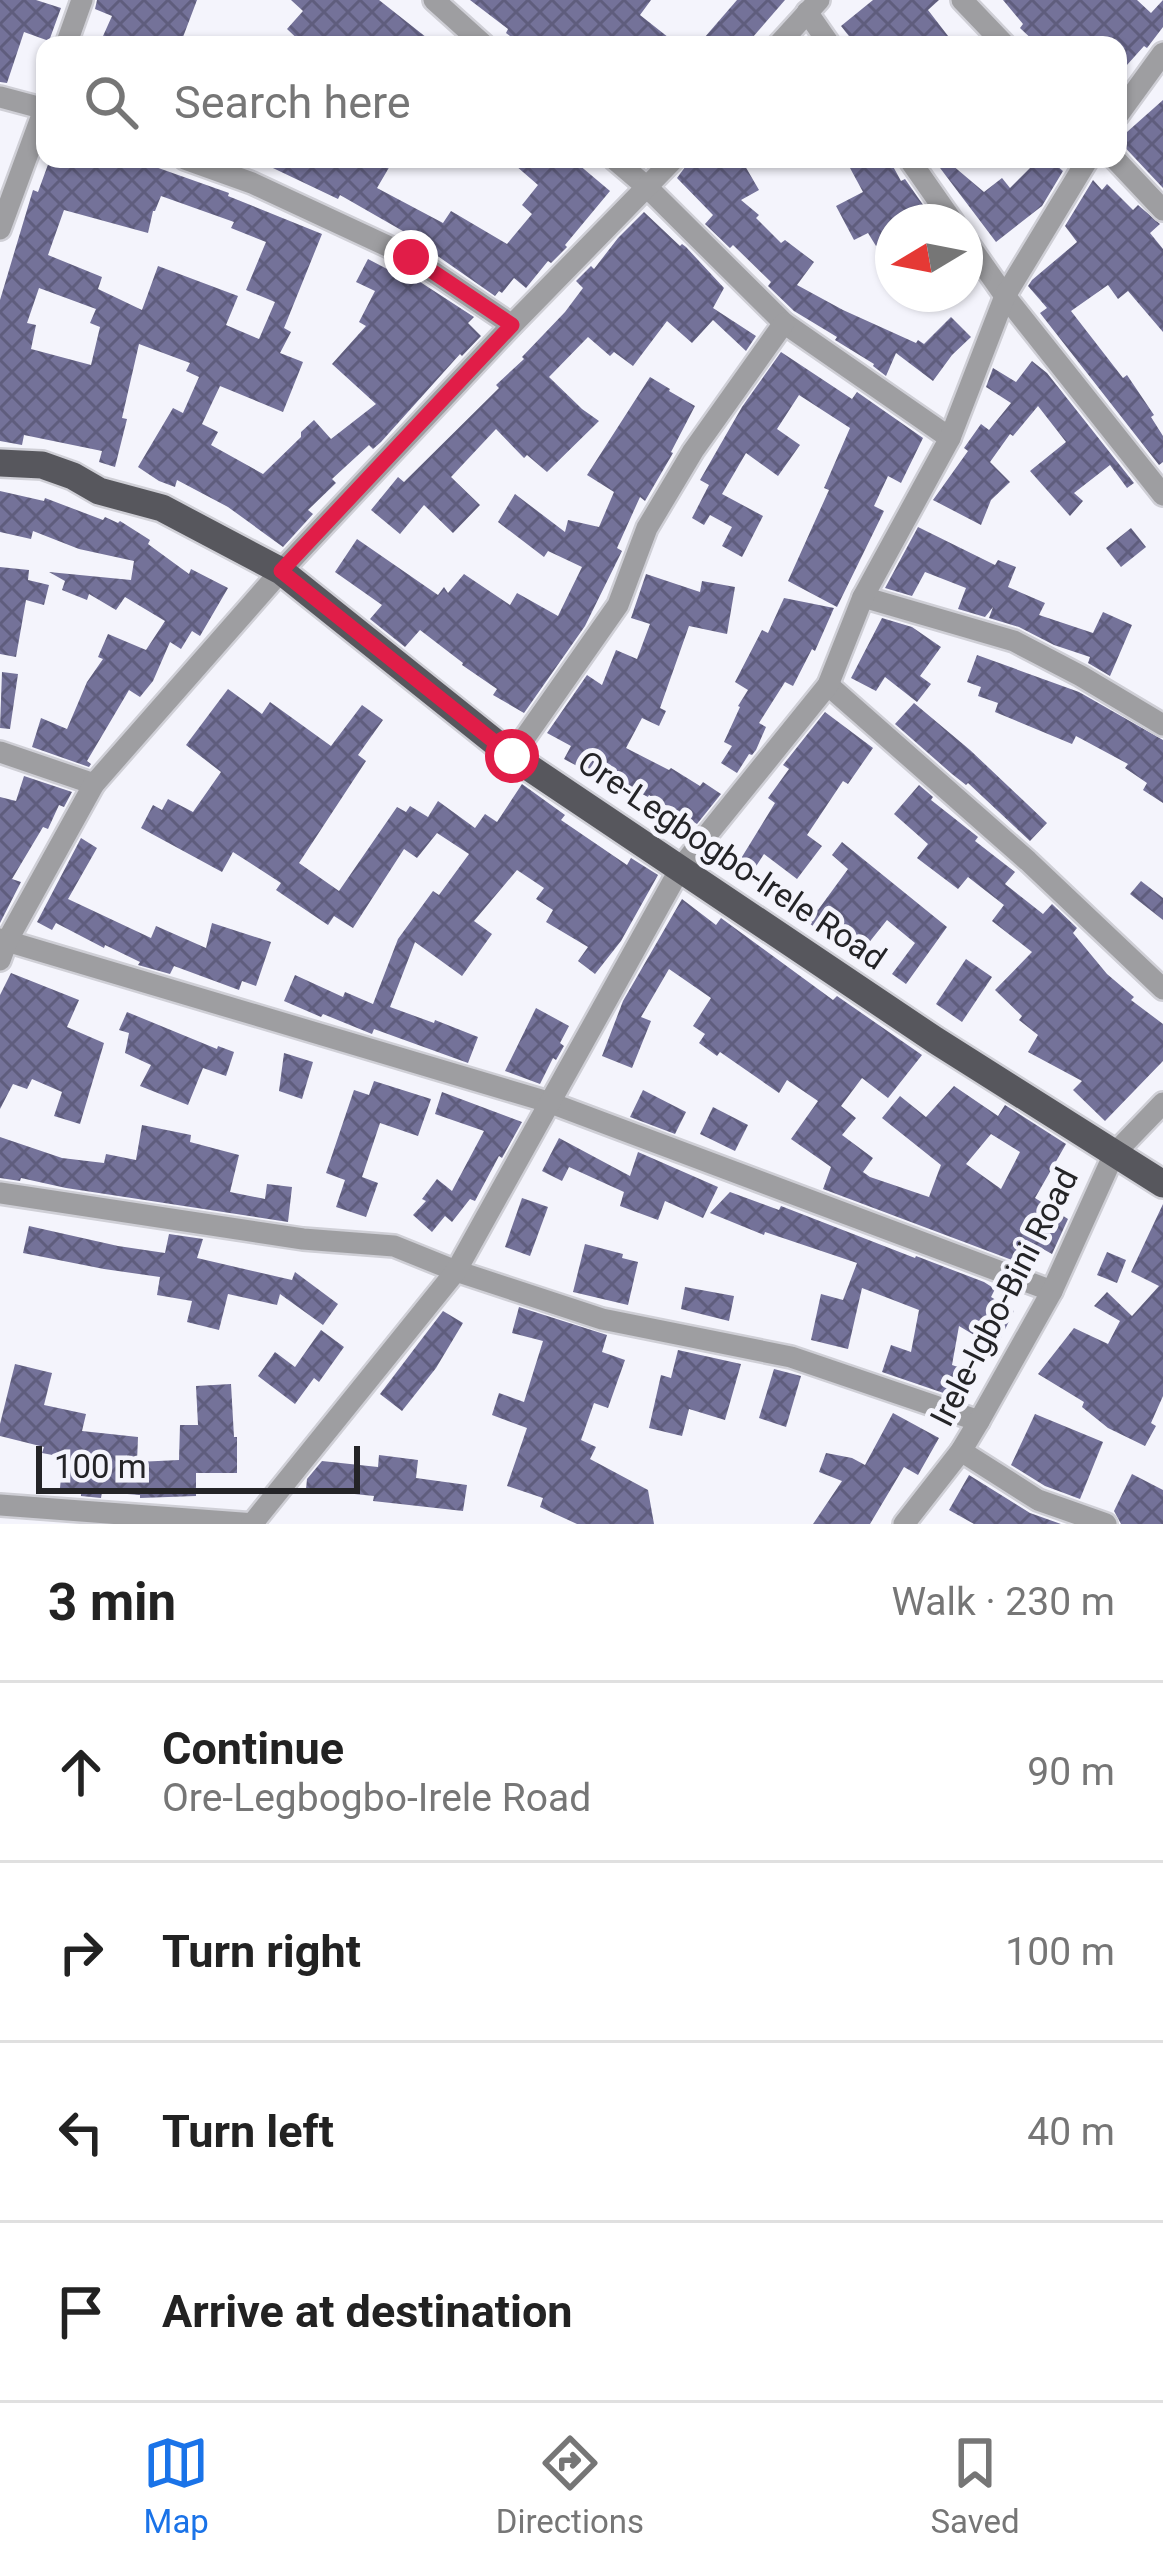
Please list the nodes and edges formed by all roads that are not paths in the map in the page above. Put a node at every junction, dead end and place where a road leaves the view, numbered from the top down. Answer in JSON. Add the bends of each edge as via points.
{"nodes":[{"id":1,"x":82,"y":0,"type":"edge"},
{"id":2,"x":962,"y":0,"type":"edge"},
{"id":3,"x":448,"y":5,"type":"edge"},
{"id":4,"x":813,"y":6,"type":"edge"},
{"id":5,"x":69,"y":36,"type":"edge"},
{"id":6,"x":476,"y":36,"type":"edge"},
{"id":7,"x":786,"y":36,"type":"edge"},
{"id":8,"x":826,"y":36,"type":"edge"},
{"id":9,"x":996,"y":36,"type":"edge"},
{"id":10,"x":1163,"y":53,"type":"edge"},
{"id":11,"x":0,"y":97,"type":"edge"},
{"id":12,"x":1127,"y":103,"type":"edge"},
{"id":13,"x":36,"y":106,"type":"edge"},
{"id":14,"x":36,"y":132,"type":"edge"},
{"id":15,"x":210,"y":168,"type":"edge"},
{"id":16,"x":625,"y":168,"type":"edge"},
{"id":17,"x":666,"y":168,"type":"edge"},
{"id":18,"x":915,"y":168,"type":"edge"},
{"id":19,"x":1083,"y":168,"type":"edge"},
{"id":20,"x":1123,"y":168,"type":"edge"},
{"id":21,"x":648,"y":188,"type":"junction"},
{"id":22,"x":940,"y":204,"type":"edge"},
{"id":23,"x":1163,"y":210,"type":"edge"},
{"id":24,"x":0,"y":230,"type":"edge"},
{"id":25,"x":983,"y":265,"type":"edge"},
{"id":26,"x":1005,"y":296,"type":"junction"},
{"id":27,"x":784,"y":323,"type":"junction"},
{"id":28,"x":512,"y":325,"type":"junction"},
{"id":29,"x":950,"y":438,"type":"junction"},
{"id":30,"x":0,"y":463,"type":"edge"},
{"id":31,"x":1163,"y":495,"type":"edge"},
{"id":32,"x":281,"y":571,"type":"junction"},
{"id":33,"x":863,"y":597,"type":"junction"},
{"id":34,"x":828,"y":685,"type":"junction"},
{"id":35,"x":1163,"y":725,"type":"edge"},
{"id":36,"x":0,"y":752,"type":"edge"},
{"id":37,"x":512,"y":756,"type":"junction"},
{"id":38,"x":94,"y":784,"type":"junction"},
{"id":39,"x":681,"y":867,"type":"junction"},
{"id":40,"x":2,"y":946,"type":"edge"},
{"id":41,"x":1163,"y":989,"type":"edge"},
{"id":42,"x":548,"y":1102,"type":"junction"},
{"id":43,"x":1163,"y":1103,"type":"edge"},
{"id":44,"x":1114,"y":1154,"type":"junction"},
{"id":45,"x":1163,"y":1184,"type":"edge"},
{"id":46,"x":0,"y":1192,"type":"edge"},
{"id":47,"x":456,"y":1270,"type":"junction"},
{"id":48,"x":1052,"y":1291,"type":"junction"},
{"id":49,"x":979,"y":1421,"type":"junction"},
{"id":50,"x":961,"y":1451,"type":"junction"},
{"id":51,"x":0,"y":1505,"type":"edge"},
{"id":52,"x":253,"y":1524,"type":"edge"},
{"id":53,"x":904,"y":1524,"type":"edge"},
{"id":54,"x":1106,"y":1524,"type":"edge"}],
"edges":[{"from":1,"to":5,"type":"street"},
{"from":2,"to":9,"type":"street"},
{"from":3,"to":6,"type":"street"},
{"from":4,"to":7,"type":"street"},
{"from":4,"to":8,"type":"street"},
{"from":10,"to":12,"type":"street"},
{"from":11,"to":13,"type":"street"},
{"from":14,"to":24,"type":"street"},
{"from":15,"to":28,"type":"street","via":[[411,257]]},
{"from":16,"to":21,"type":"street"},
{"from":17,"to":21,"type":"street"},
{"from":18,"to":22,"type":"street"},
{"from":19,"to":26,"type":"street"},
{"from":20,"to":23,"type":"street"},
{"from":21,"to":27,"type":"street"},
{"from":21,"to":28,"type":"street"},
{"from":25,"to":26,"type":"street"},
{"from":26,"to":29,"type":"street"},
{"from":26,"to":31,"type":"street"},
{"from":27,"to":29,"type":"street"},
{"from":27,"to":37,"type":"street","via":[[647,528],[618,605]]},
{"from":28,"to":32,"type":"street"},
{"from":29,"to":33,"type":"street"},
{"from":30,"to":32,"type":"main road","name":"Ore-Legbogbo-Irele Road","via":[[42,465],[162,508]]},
{"from":32,"to":37,"type":"main road","name":"Ore-Legbogbo-Irele Road"},
{"from":32,"to":38,"type":"street"},
{"from":33,"to":34,"type":"street"},
{"from":33,"to":35,"type":"street","via":[[1014,640]]},
{"from":34,"to":39,"type":"street"},
{"from":34,"to":41,"type":"street"},
{"from":36,"to":38,"type":"street"},
{"from":37,"to":39,"type":"main road","name":"Ore-Legbogbo-Irele Road"},
{"from":38,"to":40,"type":"street"},
{"from":39,"to":42,"type":"street"},
{"from":39,"to":44,"type":"main road","name":"Ore-Legbogbo-Irele Road"},
{"from":40,"to":42,"type":"street"},
{"from":42,"to":47,"type":"street"},
{"from":42,"to":48,"type":"street"},
{"from":43,"to":44,"type":"street","name":"Irele-Igbo-Bini Road"},
{"from":44,"to":45,"type":"main road","name":"Ore-Legbogbo-Irele Road"},
{"from":44,"to":48,"type":"street","name":"Irele-Igbo-Bini Road"},
{"from":46,"to":47,"type":"street","via":[[394,1246]]},
{"from":47,"to":49,"type":"street","via":[[602,1318],[791,1357]]},
{"from":47,"to":52,"type":"street"},
{"from":48,"to":49,"type":"street","name":"Irele-Igbo-Bini Road"},
{"from":49,"to":50,"type":"street","name":"Irele-Igbo-Bini Road"},
{"from":50,"to":53,"type":"street","name":"Irele-Igbo-Bini Road"},
{"from":50,"to":54,"type":"street","via":[[1038,1500]]},
{"from":51,"to":52,"type":"street"}]}
